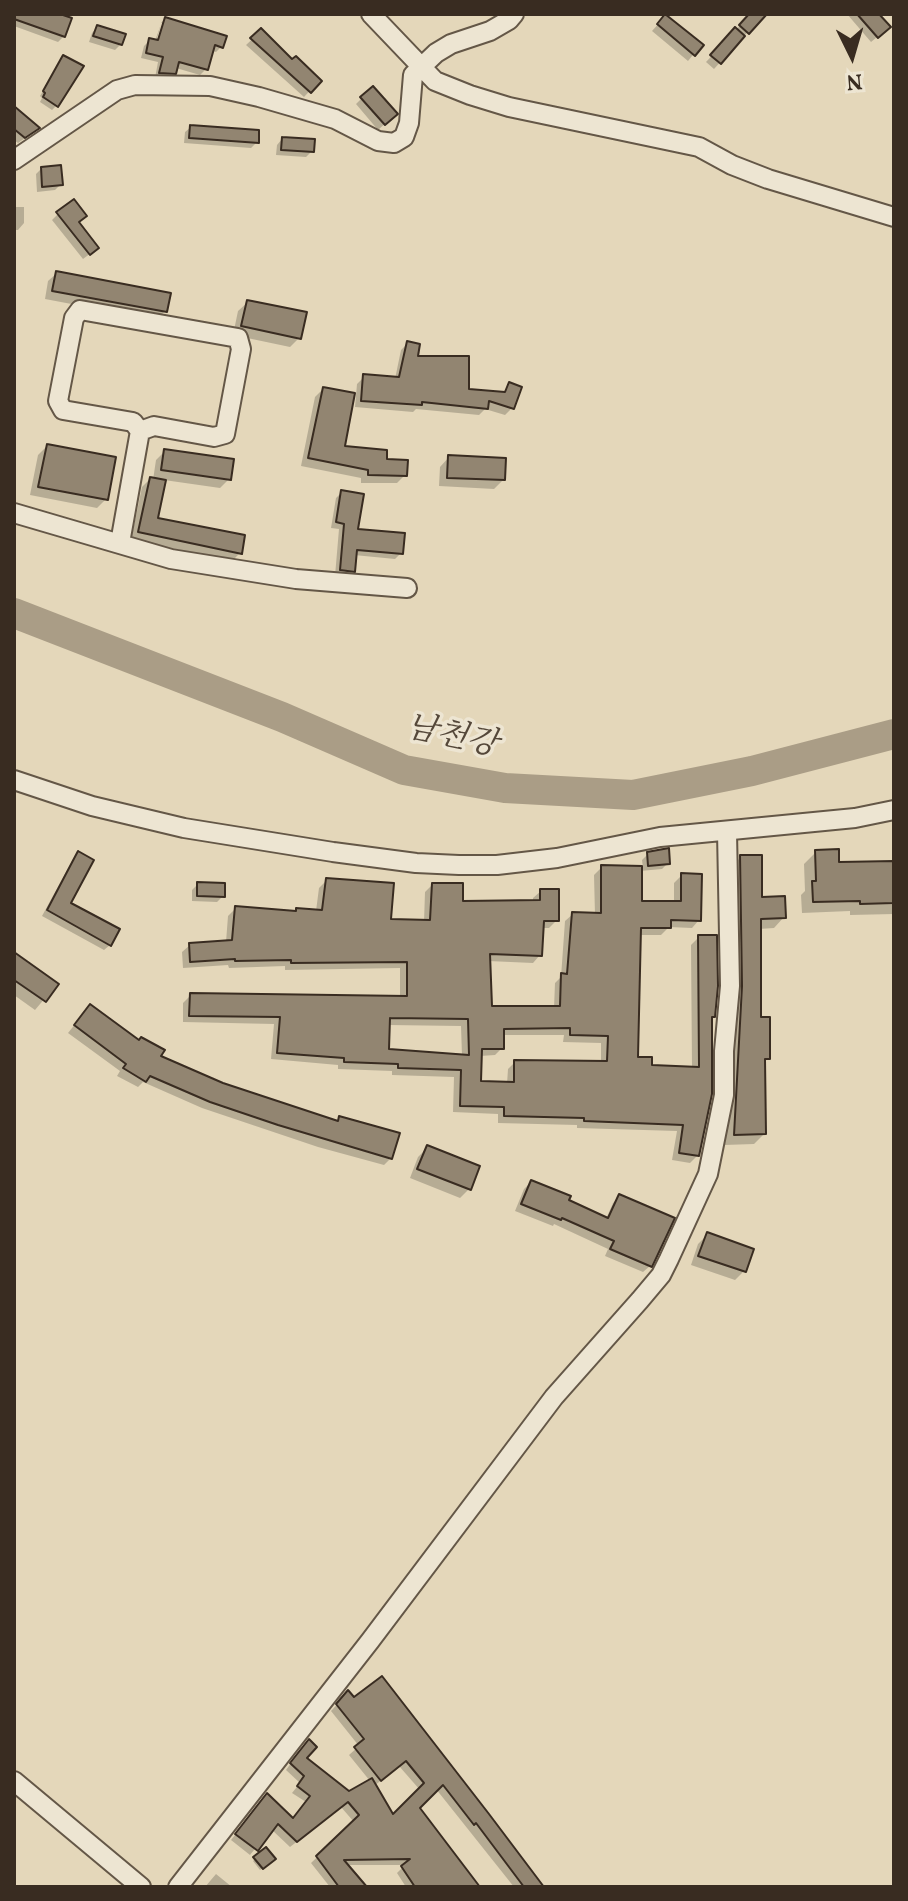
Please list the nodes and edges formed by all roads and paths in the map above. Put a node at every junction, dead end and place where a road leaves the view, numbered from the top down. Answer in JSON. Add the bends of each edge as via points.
{"nodes":[{"id":1,"x":371,"y":14,"type":"edge"},
{"id":2,"x":514,"y":14,"type":"edge"},
{"id":3,"x":423,"y":67,"type":"junction"},
{"id":4,"x":14,"y":160,"type":"edge"},
{"id":5,"x":894,"y":217,"type":"edge"},
{"id":6,"x":140,"y":431,"type":"junction"},
{"id":7,"x":14,"y":513,"type":"edge"},
{"id":8,"x":120,"y":543,"type":"junction"},
{"id":9,"x":407,"y":588,"type":"dead end"},
{"id":10,"x":14,"y":780,"type":"edge"},
{"id":11,"x":894,"y":810,"type":"edge"},
{"id":12,"x":727,"y":832,"type":"junction"},
{"id":13,"x":14,"y":1781,"type":"edge"},
{"id":14,"x":141,"y":1887,"type":"edge"},
{"id":15,"x":178,"y":1887,"type":"edge"}],
"edges":[{"from":1,"to":3,"type":"street"},
{"from":2,"to":3,"type":"street","via":[[490,31],[451,44]]},
{"from":3,"to":4,"type":"street","via":[[411,82],[404,137],[394,143],[308,110],[210,86],[135,85],[117,90]]},
{"from":3,"to":5,"type":"street","via":[[435,81],[470,95],[699,147],[768,179]]},
{"from":6,"to":6,"type":"street","via":[[133,422],[63,410],[58,401],[80,310],[238,338],[241,349],[225,434],[214,437],[154,426]]},
{"from":6,"to":8,"type":"street"},
{"from":7,"to":8,"type":"street"},
{"from":8,"to":9,"type":"street","via":[[171,559]]},
{"from":10,"to":12,"type":"street","via":[[184,828],[416,863],[497,865],[660,837]]},
{"from":11,"to":12,"type":"street"},
{"from":12,"to":15,"type":"street","via":[[730,986],[724,1095],[708,1174],[661,1275],[554,1397]]},
{"from":13,"to":14,"type":"street"}]}
